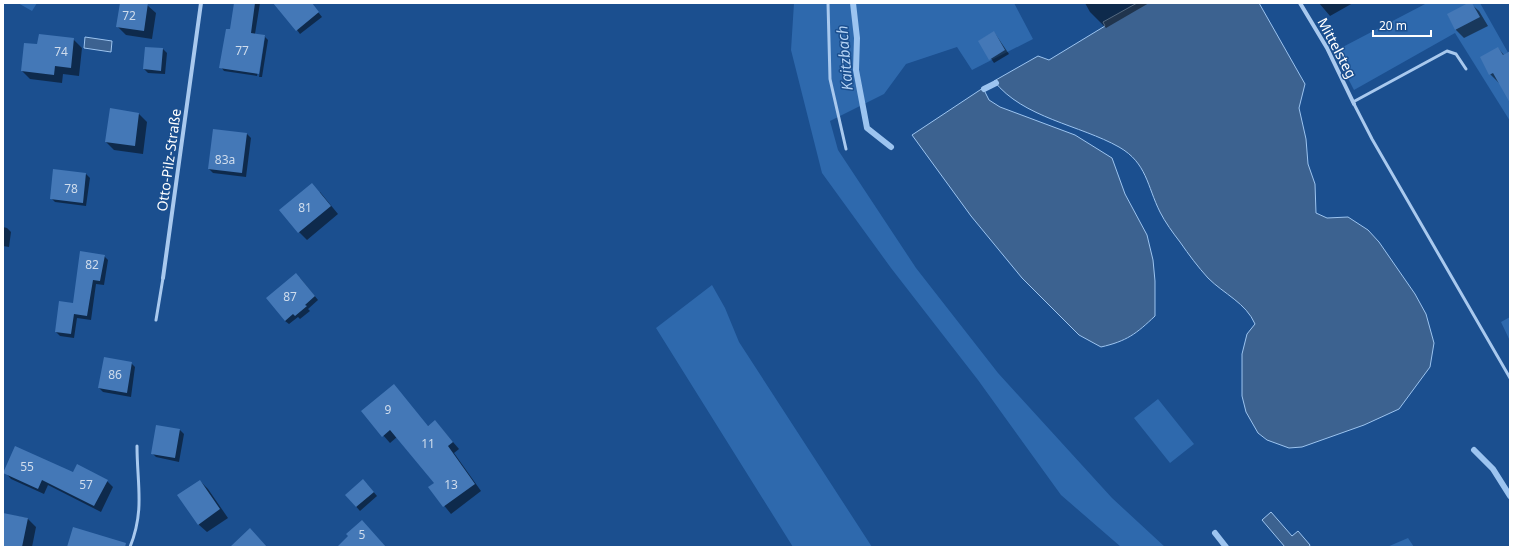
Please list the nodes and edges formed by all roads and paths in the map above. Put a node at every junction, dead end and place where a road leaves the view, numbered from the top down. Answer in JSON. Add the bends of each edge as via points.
{"nodes":[{"id":1,"x":201,"y":3,"type":"edge"},
{"id":2,"x":828,"y":3,"type":"edge"},
{"id":3,"x":1300,"y":3,"type":"edge"},
{"id":4,"x":1466,"y":69,"type":"dead end"},
{"id":5,"x":1354,"y":103,"type":"junction"},
{"id":6,"x":846,"y":149,"type":"dead end"},
{"id":7,"x":163,"y":278,"type":"joint"},
{"id":8,"x":156,"y":320,"type":"dead end"},
{"id":9,"x":1510,"y":378,"type":"edge"},
{"id":10,"x":137,"y":446,"type":"dead end"},
{"id":11,"x":130,"y":547,"type":"edge"}],
"edges":[{"from":1,"to":7,"type":"street","name":"Otto-Pilz-Straße"},
{"from":2,"to":6,"type":"lane","via":[[830,79]]},
{"from":3,"to":5,"type":"street","name":"Mittelsteg","via":[[1327,48]]},
{"from":4,"to":5,"type":"lane","via":[[1456,54],[1448,51]]},
{"from":5,"to":9,"type":"lane","via":[[1372,139]]},
{"from":7,"to":8,"type":"lane","name":"Otto-Pilz-Straße"},
{"from":10,"to":11,"type":"lane","via":[[139,511]]}]}
